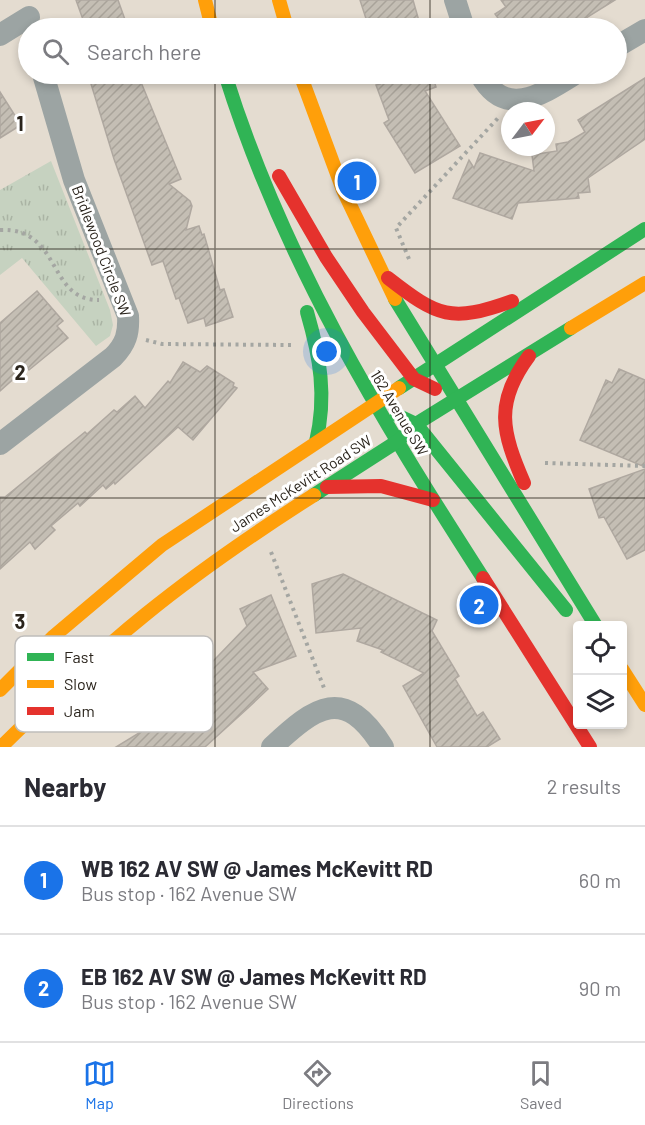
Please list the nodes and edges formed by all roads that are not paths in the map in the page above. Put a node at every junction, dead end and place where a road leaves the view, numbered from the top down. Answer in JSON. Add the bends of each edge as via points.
{"nodes":[{"id":1,"x":205,"y":0,"type":"edge"},
{"id":2,"x":279,"y":0,"type":"edge"},
{"id":3,"x":455,"y":0,"type":"edge"},
{"id":4,"x":210,"y":18,"type":"edge"},
{"id":5,"x":284,"y":18,"type":"edge"},
{"id":6,"x":461,"y":18,"type":"edge"},
{"id":7,"x":18,"y":23,"type":"edge"},
{"id":8,"x":645,"y":30,"type":"edge"},
{"id":9,"x":0,"y":35,"type":"edge"},
{"id":10,"x":627,"y":41,"type":"edge"},
{"id":11,"x":46,"y":84,"type":"edge"},
{"id":12,"x":228,"y":84,"type":"edge"},
{"id":13,"x":230,"y":84,"type":"edge"},
{"id":14,"x":304,"y":84,"type":"edge"},
{"id":15,"x":488,"y":84,"type":"edge"},
{"id":16,"x":559,"y":84,"type":"edge"},
{"id":17,"x":645,"y":229,"type":"edge"},
{"id":18,"x":294,"y":255,"type":"junction"},
{"id":19,"x":382,"y":273,"type":"junction"},
{"id":20,"x":563,"y":280,"type":"junction"},
{"id":21,"x":645,"y":283,"type":"edge"},
{"id":22,"x":535,"y":349,"type":"junction"},
{"id":23,"x":432,"y":367,"type":"junction"},
{"id":24,"x":414,"y":379,"type":"junction"},
{"id":25,"x":456,"y":399,"type":"junction"},
{"id":26,"x":375,"y":404,"type":"junction"},
{"id":27,"x":416,"y":424,"type":"junction"},
{"id":28,"x":398,"y":441,"type":"junction"},
{"id":29,"x":316,"y":442,"type":"junction"},
{"id":30,"x":0,"y":444,"type":"edge"},
{"id":31,"x":322,"y":488,"type":"junction"},
{"id":32,"x":433,"y":500,"type":"junction"},
{"id":33,"x":545,"y":541,"type":"junction"},
{"id":34,"x":575,"y":621,"type":"edge"},
{"id":35,"x":593,"y":621,"type":"edge"},
{"id":36,"x":54,"y":636,"type":"edge"},
{"id":37,"x":120,"y":636,"type":"edge"},
{"id":38,"x":15,"y":675,"type":"edge"},
{"id":39,"x":626,"y":675,"type":"edge"},
{"id":40,"x":627,"y":684,"type":"edge"},
{"id":41,"x":0,"y":690,"type":"edge"},
{"id":42,"x":644,"y":704,"type":"edge"},
{"id":43,"x":16,"y":732,"type":"edge"},
{"id":44,"x":1,"y":747,"type":"edge"},
{"id":45,"x":272,"y":747,"type":"edge"},
{"id":46,"x":383,"y":747,"type":"edge"},
{"id":47,"x":590,"y":747,"type":"edge"}],
"edges":[{"from":1,"to":4,"type":"main road"},
{"from":2,"to":5,"type":"main road"},
{"from":3,"to":6,"type":"street"},
{"from":7,"to":9,"type":"street"},
{"from":8,"to":10,"type":"street"},
{"from":11,"to":30,"type":"street","name":"Bridlewood Circle SW","via":[[74,180],[128,316],[128,336],[113,357]]},
{"from":12,"to":18,"type":"main road","name":"162 Avenue SW","via":[[243,132]]},
{"from":13,"to":24,"type":"main road","via":[[326,257]]},
{"from":14,"to":19,"type":"main road","via":[[343,190]]},
{"from":15,"to":16,"type":"street","via":[[494,91],[523,100]]},
{"from":17,"to":20,"type":"main road","name":"James McKevitt Road SW"},
{"from":18,"to":26,"type":"main road","name":"162 Avenue SW"},
{"from":18,"to":29,"type":"main road","via":[[325,385]]},
{"from":19,"to":20,"type":"main road","via":[[426,308],[457,317],[493,308]]},
{"from":19,"to":23,"type":"main road"},
{"from":20,"to":23,"type":"main road","name":"James McKevitt Road SW"},
{"from":21,"to":22,"type":"main road","name":"James McKevitt Road SW"},
{"from":22,"to":25,"type":"main road","name":"James McKevitt Road SW"},
{"from":22,"to":33,"type":"main road","via":[[508,386],[503,407],[511,449]]},
{"from":23,"to":24,"type":"main road","name":"James McKevitt Road SW"},
{"from":23,"to":25,"type":"main road"},
{"from":24,"to":25,"type":"main road"},
{"from":24,"to":26,"type":"main road","name":"James McKevitt Road SW"},
{"from":25,"to":27,"type":"main road","name":"James McKevitt Road SW"},
{"from":25,"to":33,"type":"main road"},
{"from":26,"to":27,"type":"main road"},
{"from":26,"to":28,"type":"main road","name":"162 Avenue SW"},
{"from":26,"to":29,"type":"main road","name":"James McKevitt Road SW"},
{"from":27,"to":28,"type":"main road","name":"James McKevitt Road SW"},
{"from":27,"to":34,"type":"main road"},
{"from":28,"to":31,"type":"main road","name":"James McKevitt Road SW"},
{"from":28,"to":32,"type":"main road","name":"162 Avenue SW"},
{"from":29,"to":36,"type":"main road","name":"James McKevitt Road SW","via":[[162,545]]},
{"from":31,"to":32,"type":"main road","via":[[351,484],[387,486]]},
{"from":31,"to":37,"type":"main road","name":"James McKevitt Road SW","via":[[243,540]]},
{"from":32,"to":47,"type":"main road","name":"162 Avenue SW"},
{"from":33,"to":35,"type":"main road"},
{"from":38,"to":41,"type":"main road","name":"James McKevitt Road SW"},
{"from":39,"to":42,"type":"main road"},
{"from":40,"to":42,"type":"main road"},
{"from":43,"to":44,"type":"main road","name":"James McKevitt Road SW"},
{"from":45,"to":46,"type":"street","via":[[302,719],[323,709],[343,709],[360,717]]}]}
